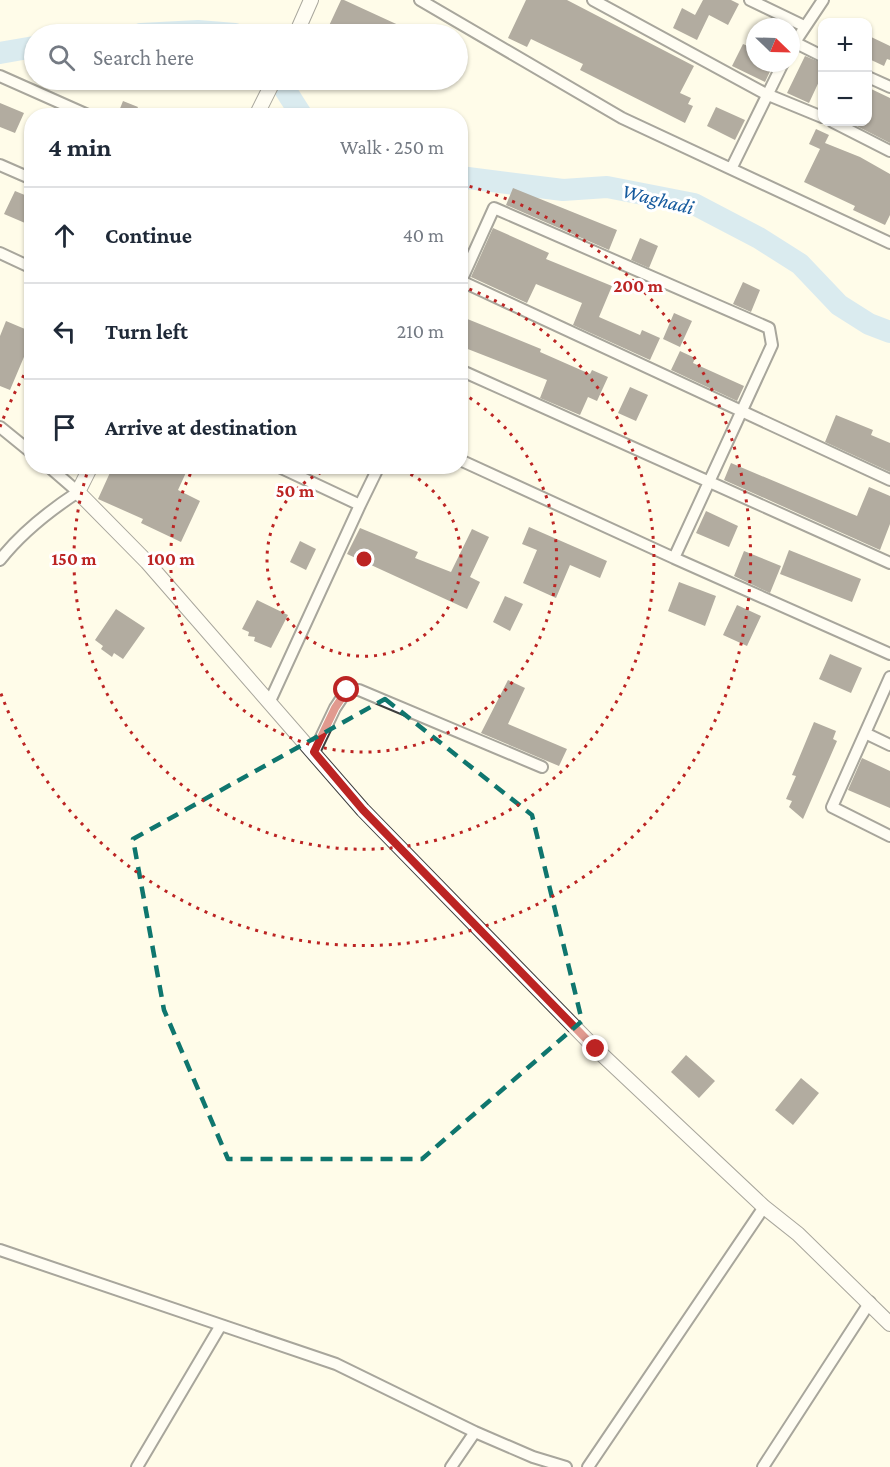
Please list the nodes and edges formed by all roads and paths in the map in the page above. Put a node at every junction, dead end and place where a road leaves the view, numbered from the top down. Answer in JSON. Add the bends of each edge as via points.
{"nodes":[{"id":1,"x":311,"y":0,"type":"edge"},
{"id":2,"x":420,"y":0,"type":"edge"},
{"id":3,"x":750,"y":0,"type":"edge"},
{"id":4,"x":823,"y":0,"type":"edge"},
{"id":5,"x":597,"y":1,"type":"edge"},
{"id":6,"x":300,"y":24,"type":"edge"},
{"id":7,"x":461,"y":24,"type":"edge"},
{"id":8,"x":804,"y":26,"type":"junction"},
{"id":9,"x":468,"y":28,"type":"edge"},
{"id":10,"x":800,"y":33,"type":"edge"},
{"id":11,"x":800,"y":48,"type":"edge"},
{"id":12,"x":818,"y":54,"type":"edge"},
{"id":13,"x":778,"y":72,"type":"edge"},
{"id":14,"x":0,"y":76,"type":"edge"},
{"id":15,"x":872,"y":79,"type":"edge"},
{"id":16,"x":24,"y":87,"type":"edge"},
{"id":17,"x":890,"y":87,"type":"edge"},
{"id":18,"x":32,"y":90,"type":"edge"},
{"id":19,"x":269,"y":90,"type":"edge"},
{"id":20,"x":766,"y":94,"type":"junction"},
{"id":21,"x":72,"y":108,"type":"edge"},
{"id":22,"x":260,"y":108,"type":"edge"},
{"id":23,"x":818,"y":115,"type":"edge"},
{"id":24,"x":841,"y":126,"type":"edge"},
{"id":25,"x":890,"y":151,"type":"edge"},
{"id":26,"x":0,"y":165,"type":"edge"},
{"id":27,"x":732,"y":167,"type":"junction"},
{"id":28,"x":24,"y":176,"type":"edge"},
{"id":29,"x":890,"y":243,"type":"edge"},
{"id":30,"x":0,"y":254,"type":"edge"},
{"id":31,"x":24,"y":264,"type":"edge"},
{"id":32,"x":468,"y":266,"type":"edge"},
{"id":33,"x":468,"y":284,"type":"edge"},
{"id":34,"x":468,"y":374,"type":"edge"},
{"id":35,"x":742,"y":411,"type":"junction"},
{"id":36,"x":0,"y":427,"type":"edge"},
{"id":37,"x":24,"y":446,"type":"edge"},
{"id":38,"x":468,"y":464,"type":"edge"},
{"id":39,"x":57,"y":474,"type":"edge"},
{"id":40,"x":87,"y":474,"type":"edge"},
{"id":41,"x":295,"y":474,"type":"edge"},
{"id":42,"x":375,"y":474,"type":"edge"},
{"id":43,"x":890,"y":480,"type":"edge"},
{"id":44,"x":708,"y":483,"type":"junction"},
{"id":45,"x":78,"y":492,"type":"junction"},
{"id":46,"x":360,"y":505,"type":"junction"},
{"id":47,"x":674,"y":558,"type":"junction"},
{"id":48,"x":0,"y":560,"type":"edge"},
{"id":49,"x":890,"y":563,"type":"edge"},
{"id":50,"x":890,"y":654,"type":"edge"},
{"id":51,"x":890,"y":677,"type":"edge"},
{"id":52,"x":270,"y":700,"type":"junction"},
{"id":53,"x":865,"y":733,"type":"junction"},
{"id":54,"x":890,"y":745,"type":"edge"},
{"id":55,"x":314,"y":752,"type":"junction"},
{"id":56,"x":542,"y":767,"type":"dead end"},
{"id":57,"x":890,"y":836,"type":"edge"},
{"id":58,"x":764,"y":1207,"type":"junction"},
{"id":59,"x":0,"y":1250,"type":"edge"},
{"id":60,"x":870,"y":1302,"type":"junction"},
{"id":61,"x":890,"y":1324,"type":"edge"},
{"id":62,"x":221,"y":1325,"type":"junction"},
{"id":63,"x":475,"y":1432,"type":"junction"},
{"id":64,"x":137,"y":1467,"type":"edge"},
{"id":65,"x":451,"y":1467,"type":"edge"},
{"id":66,"x":566,"y":1467,"type":"edge"},
{"id":67,"x":588,"y":1467,"type":"edge"},
{"id":68,"x":763,"y":1467,"type":"edge"}],
"edges":[{"from":1,"to":6,"type":"street"},
{"from":2,"to":7,"type":"street"},
{"from":3,"to":8,"type":"street"},
{"from":4,"to":8,"type":"street"},
{"from":5,"to":20,"type":"street"},
{"from":8,"to":10,"type":"street"},
{"from":9,"to":27,"type":"street","via":[[622,118]]},
{"from":11,"to":12,"type":"street"},
{"from":13,"to":20,"type":"street"},
{"from":14,"to":16,"type":"street"},
{"from":15,"to":17,"type":"street"},
{"from":18,"to":21,"type":"street"},
{"from":19,"to":22,"type":"street"},
{"from":20,"to":23,"type":"street"},
{"from":20,"to":27,"type":"street"},
{"from":24,"to":25,"type":"street"},
{"from":26,"to":28,"type":"street"},
{"from":27,"to":29,"type":"street"},
{"from":30,"to":31,"type":"street"},
{"from":32,"to":35,"type":"street","via":[[494,208],[769,328],[772,345]]},
{"from":33,"to":35,"type":"street"},
{"from":34,"to":44,"type":"street"},
{"from":35,"to":43,"type":"street"},
{"from":35,"to":44,"type":"street"},
{"from":36,"to":37,"type":"street"},
{"from":38,"to":47,"type":"street"},
{"from":39,"to":45,"type":"street"},
{"from":40,"to":45,"type":"street"},
{"from":41,"to":46,"type":"street"},
{"from":42,"to":46,"type":"street"},
{"from":44,"to":47,"type":"street"},
{"from":44,"to":49,"type":"street"},
{"from":45,"to":48,"type":"street","via":[[51,509]]},
{"from":45,"to":52,"type":"street","via":[[147,562]]},
{"from":46,"to":52,"type":"street"},
{"from":47,"to":50,"type":"street"},
{"from":51,"to":53,"type":"street"},
{"from":52,"to":55,"type":"street"},
{"from":53,"to":54,"type":"street"},
{"from":53,"to":57,"type":"street","via":[[832,807]]},
{"from":55,"to":56,"type":"street","via":[[347,690],[359,690]]},
{"from":55,"to":58,"type":"street","via":[[363,810],[596,1049]]},
{"from":58,"to":60,"type":"street"},
{"from":58,"to":67,"type":"street"},
{"from":59,"to":62,"type":"street"},
{"from":60,"to":61,"type":"street"},
{"from":60,"to":68,"type":"street"},
{"from":62,"to":63,"type":"street","via":[[336,1364]]},
{"from":62,"to":64,"type":"street"},
{"from":63,"to":65,"type":"street"},
{"from":63,"to":66,"type":"street"}]}
